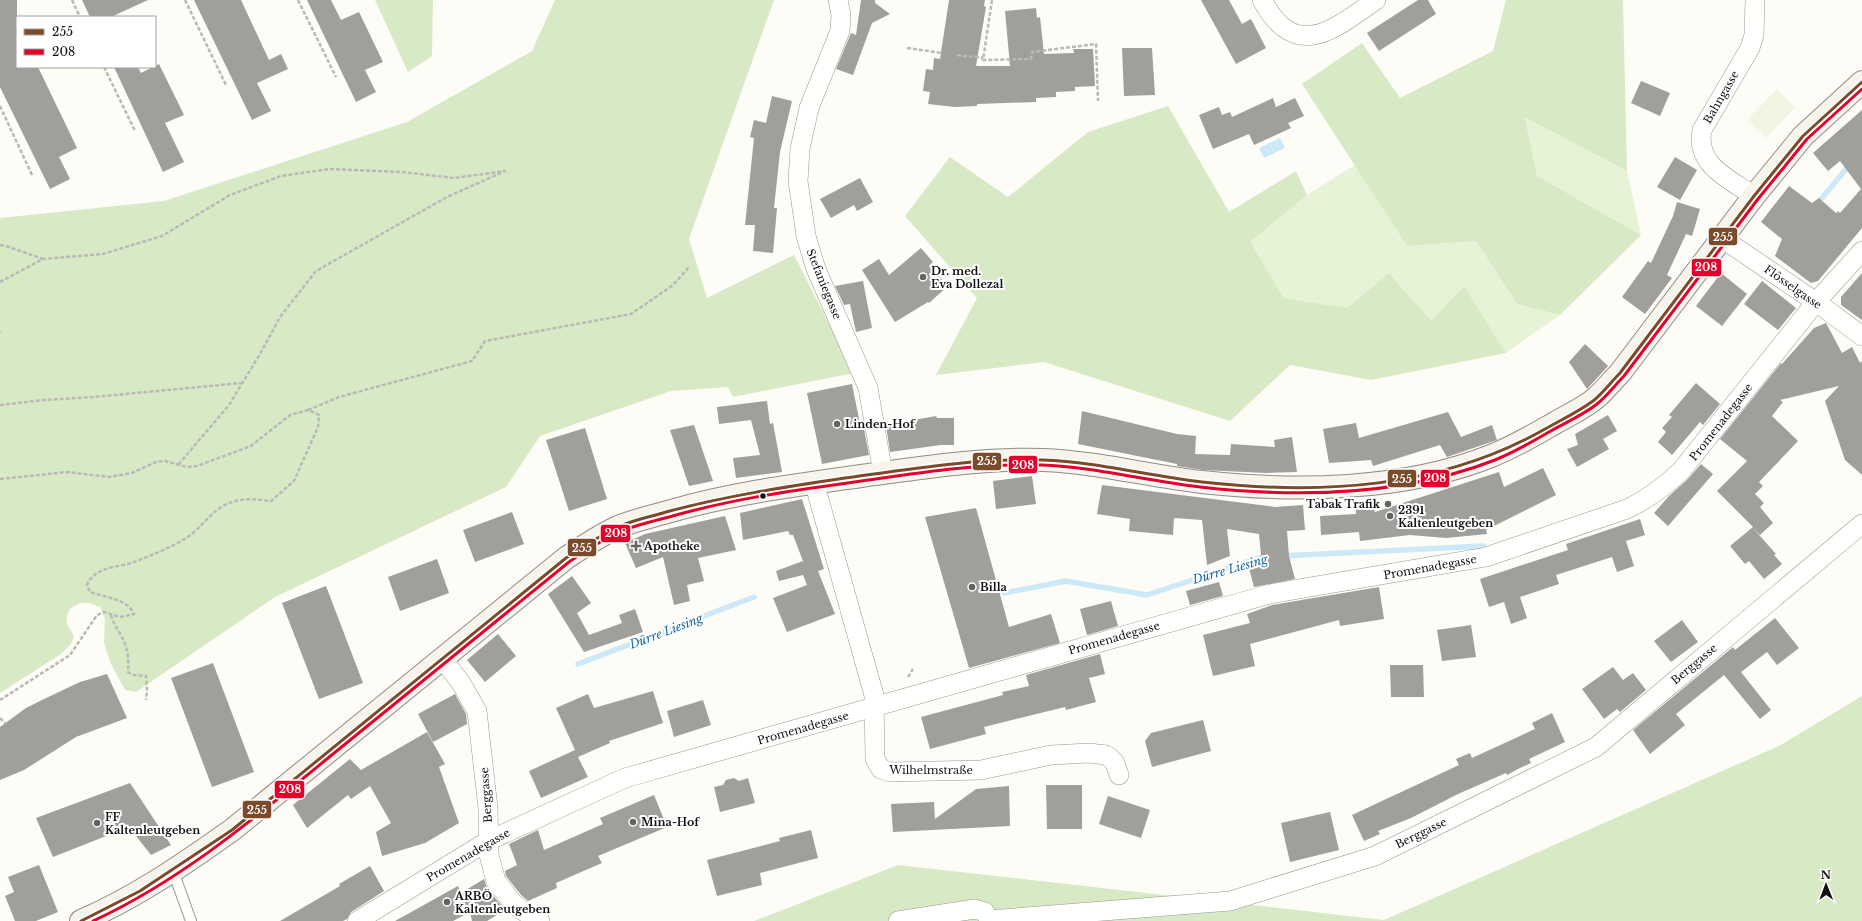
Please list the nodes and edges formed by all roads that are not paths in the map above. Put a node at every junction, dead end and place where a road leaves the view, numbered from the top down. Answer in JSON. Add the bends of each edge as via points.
{"nodes":[{"id":1,"x":838,"y":0,"type":"edge"},
{"id":2,"x":1262,"y":0,"type":"edge"},
{"id":3,"x":1376,"y":0,"type":"edge"},
{"id":4,"x":1755,"y":0,"type":"edge"},
{"id":5,"x":1862,"y":82,"type":"edge"},
{"id":6,"x":1754,"y":196,"type":"junction"},
{"id":7,"x":1723,"y":239,"type":"junction"},
{"id":8,"x":1862,"y":251,"type":"edge"},
{"id":9,"x":1816,"y":302,"type":"junction"},
{"id":10,"x":1862,"y":336,"type":"edge"},
{"id":11,"x":883,"y":473,"type":"junction"},
{"id":12,"x":814,"y":482,"type":"junction"},
{"id":13,"x":1862,"y":524,"type":"edge"},
{"id":14,"x":442,"y":658,"type":"junction"},
{"id":15,"x":875,"y":707,"type":"junction"},
{"id":16,"x":1120,"y":775,"type":"dead end"},
{"id":17,"x":488,"y":841,"type":"junction"},
{"id":18,"x":173,"y":871,"type":"junction"},
{"id":19,"x":81,"y":921,"type":"edge"},
{"id":20,"x":191,"y":921,"type":"edge"},
{"id":21,"x":357,"y":921,"type":"edge"},
{"id":22,"x":540,"y":921,"type":"edge"},
{"id":23,"x":898,"y":921,"type":"edge"},
{"id":24,"x":989,"y":921,"type":"edge"}],
"edges":[{"from":1,"to":11,"type":"street","name":"Stefaniegasse","via":[[840,31],[809,108],[800,149],[798,182],[806,236],[816,269],[868,388]]},
{"from":2,"to":3,"type":"street","via":[[1270,16],[1283,27],[1298,34],[1315,35],[1331,30]]},
{"from":4,"to":6,"type":"street","name":"Bahngasse","via":[[1754,35],[1750,48],[1702,130],[1701,136],[1702,149],[1710,166]]},
{"from":5,"to":6,"type":"main road","via":[[1803,136]]},
{"from":6,"to":7,"type":"main road"},
{"from":7,"to":9,"type":"street","name":"Flösselgasse"},
{"from":7,"to":11,"type":"main road","via":[[1620,373],[1595,399],[1519,444],[1455,468],[1385,482],[1281,488],[1198,482],[1044,460],[987,461]]},
{"from":8,"to":9,"type":"street","name":"Promenadegasse"},
{"from":9,"to":10,"type":"street","name":"Flösselgasse"},
{"from":9,"to":15,"type":"street","name":"Promenadegasse","via":[[1681,472],[1647,499],[1627,509],[1486,557],[1270,594]]},
{"from":11,"to":12,"type":"main road"},
{"from":12,"to":14,"type":"main road","via":[[708,501],[619,527],[566,558]]},
{"from":12,"to":15,"type":"street","name":"Wilhelmstraße"},
{"from":13,"to":24,"type":"street","name":"Berggasse","via":[[1596,747],[1375,856],[1230,901]]},
{"from":14,"to":17,"type":"street","name":"Berggasse","via":[[477,711],[488,808]]},
{"from":14,"to":18,"type":"main road","via":[[232,830]]},
{"from":15,"to":16,"type":"street","name":"Wilhelmstraße","via":[[875,759],[881,769],[889,772],[981,770],[1051,755],[1089,753],[1109,757]]},
{"from":15,"to":17,"type":"street","name":"Promenadegasse","via":[[625,778]]},
{"from":17,"to":21,"type":"street","name":"Promenadegasse"},
{"from":17,"to":22,"type":"street","name":"Berggasse","via":[[491,868],[496,881],[513,903]]},
{"from":18,"to":19,"type":"main road","via":[[100,913]]},
{"from":18,"to":20,"type":"lane"},
{"from":23,"to":24,"type":"street","name":"Berggasse","via":[[975,909],[985,912]]}]}
